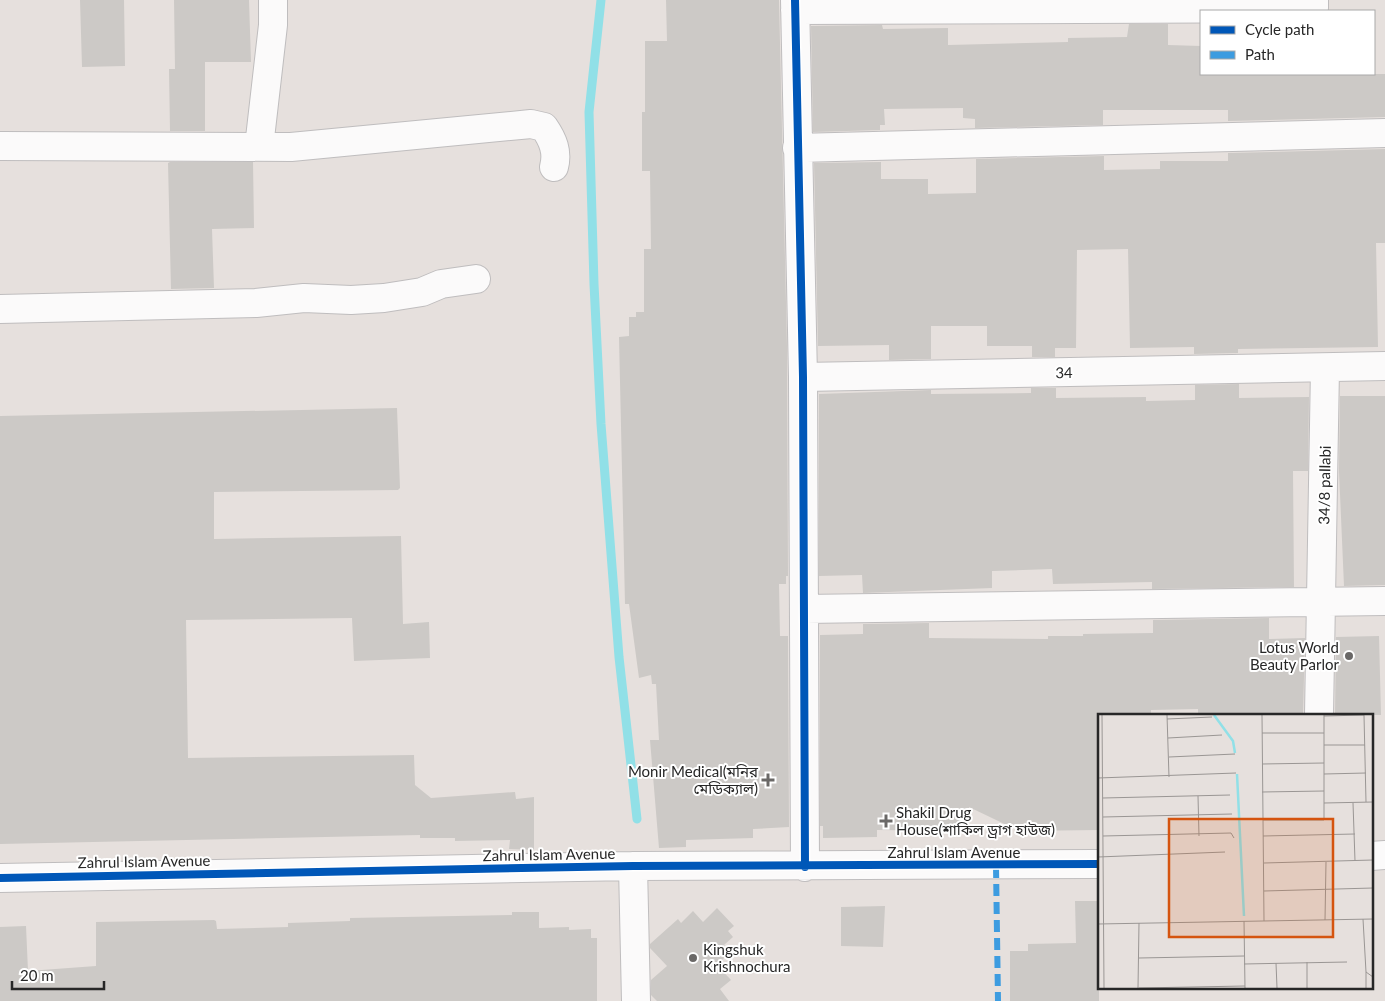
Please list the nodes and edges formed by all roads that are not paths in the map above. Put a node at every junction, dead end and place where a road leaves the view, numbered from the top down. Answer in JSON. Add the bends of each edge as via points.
{"nodes":[{"id":1,"x":273,"y":0,"type":"edge"},
{"id":2,"x":1314,"y":0,"type":"edge"},
{"id":3,"x":795,"y":5,"type":"edge"},
{"id":4,"x":1385,"y":133,"type":"edge"},
{"id":5,"x":0,"y":146,"type":"edge"},
{"id":6,"x":259,"y":147,"type":"junction"},
{"id":7,"x":797,"y":148,"type":"junction"},
{"id":8,"x":554,"y":168,"type":"dead end"},
{"id":9,"x":476,"y":279,"type":"dead end"},
{"id":10,"x":0,"y":309,"type":"edge"},
{"id":11,"x":1385,"y":366,"type":"edge"},
{"id":12,"x":1325,"y":368,"type":"junction"},
{"id":13,"x":803,"y":377,"type":"junction"},
{"id":14,"x":1385,"y":601,"type":"edge"},
{"id":15,"x":1322,"y":603,"type":"junction"},
{"id":16,"x":804,"y":609,"type":"junction"},
{"id":17,"x":1319,"y":714,"type":"edge"},
{"id":18,"x":1385,"y":855,"type":"edge"},
{"id":19,"x":1372,"y":856,"type":"edge"},
{"id":20,"x":1098,"y":864,"type":"edge"},
{"id":21,"x":633,"y":866,"type":"junction"},
{"id":22,"x":805,"y":867,"type":"junction"},
{"id":23,"x":0,"y":878,"type":"edge"},
{"id":24,"x":636,"y":1001,"type":"edge"}],
"edges":[{"from":1,"to":6,"type":"street"},
{"from":2,"to":3,"type":"street","via":[[1314,8]]},
{"from":3,"to":7,"type":"street"},
{"from":4,"to":7,"type":"street"},
{"from":5,"to":6,"type":"street"},
{"from":6,"to":8,"type":"street","via":[[291,147],[530,124],[544,127],[554,143]]},
{"from":7,"to":13,"type":"street"},
{"from":9,"to":10,"type":"street","via":[[384,298]]},
{"from":11,"to":12,"type":"street","name":"34"},
{"from":12,"to":13,"type":"street","name":"34"},
{"from":12,"to":15,"type":"street","name":"34/8 pallabi"},
{"from":13,"to":16,"type":"street"},
{"from":14,"to":15,"type":"street"},
{"from":15,"to":16,"type":"street"},
{"from":15,"to":17,"type":"street","name":"34/8 pallabi"},
{"from":16,"to":22,"type":"street"},
{"from":18,"to":19,"type":"street"},
{"from":20,"to":22,"type":"street","name":"Zahrul Islam Avenue"},
{"from":21,"to":22,"type":"street","name":"Zahrul Islam Avenue"},
{"from":21,"to":23,"type":"street","name":"Zahrul Islam Avenue"},
{"from":21,"to":24,"type":"street"}]}
